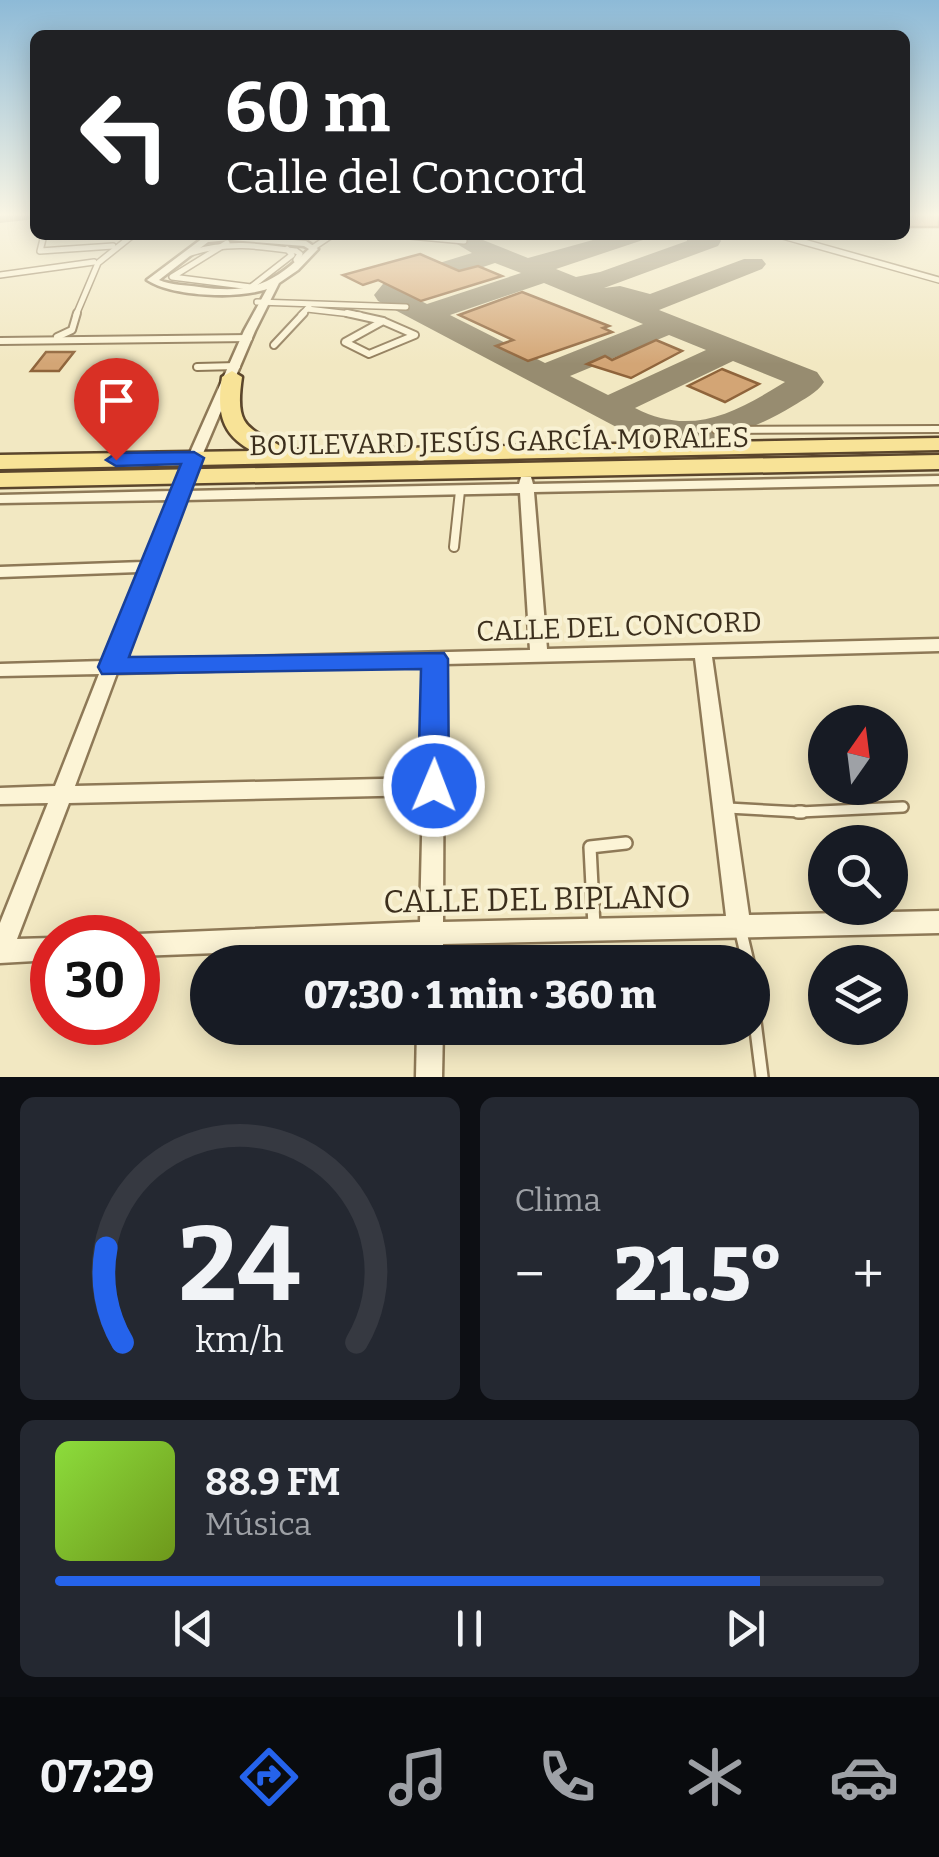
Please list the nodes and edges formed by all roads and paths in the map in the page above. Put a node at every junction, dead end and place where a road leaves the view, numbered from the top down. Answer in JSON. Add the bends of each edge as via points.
{"nodes":[{"id":1,"x":91,"y":263,"type":"edge"},
{"id":2,"x":95,"y":263,"type":"edge"},
{"id":3,"x":174,"y":263,"type":"edge"},
{"id":4,"x":192,"y":263,"type":"edge"},
{"id":5,"x":281,"y":263,"type":"edge"},
{"id":6,"x":299,"y":263,"type":"edge"},
{"id":7,"x":879,"y":263,"type":"edge"},
{"id":8,"x":70,"y":268,"type":"junction"},
{"id":9,"x":89,"y":273,"type":"junction"},
{"id":10,"x":0,"y":275,"type":"edge"},
{"id":11,"x":939,"y":280,"type":"edge"},
{"id":12,"x":275,"y":284,"type":"junction"},
{"id":13,"x":237,"y":294,"type":"junction"},
{"id":14,"x":262,"y":304,"type":"junction"},
{"id":15,"x":309,"y":306,"type":"junction"},
{"id":16,"x":406,"y":307,"type":"dead end"},
{"id":17,"x":386,"y":320,"type":"junction"},
{"id":18,"x":72,"y":330,"type":"junction"},
{"id":19,"x":249,"y":338,"type":"junction"},
{"id":20,"x":0,"y":340,"type":"edge"},
{"id":21,"x":48,"y":340,"type":"junction"},
{"id":22,"x":79,"y":340,"type":"junction"},
{"id":23,"x":274,"y":345,"type":"dead end"},
{"id":24,"x":197,"y":367,"type":"dead end"},
{"id":25,"x":234,"y":371,"type":"junction"},
{"id":26,"x":939,"y":429,"type":"edge"},
{"id":27,"x":716,"y":430,"type":"dead end"},
{"id":28,"x":939,"y":444,"type":"edge"},
{"id":29,"x":602,"y":452,"type":"junction"},
{"id":30,"x":322,"y":457,"type":"junction"},
{"id":31,"x":0,"y":462,"type":"edge"},
{"id":32,"x":939,"y":462,"type":"edge"},
{"id":33,"x":187,"y":477,"type":"junction"},
{"id":34,"x":0,"y":480,"type":"edge"},
{"id":35,"x":526,"y":480,"type":"junction"},
{"id":36,"x":939,"y":480,"type":"edge"},
{"id":37,"x":460,"y":491,"type":"junction"},
{"id":38,"x":0,"y":499,"type":"edge"},
{"id":39,"x":454,"y":547,"type":"dead end"},
{"id":40,"x":149,"y":567,"type":"junction"},
{"id":41,"x":0,"y":572,"type":"edge"},
{"id":42,"x":939,"y":645,"type":"edge"},
{"id":43,"x":703,"y":652,"type":"junction"},
{"id":44,"x":538,"y":656,"type":"junction"},
{"id":45,"x":435,"y":659,"type":"junction"},
{"id":46,"x":112,"y":667,"type":"junction"},
{"id":47,"x":0,"y":670,"type":"edge"},
{"id":48,"x":434,"y":786,"type":"junction"},
{"id":49,"x":65,"y":794,"type":"junction"},
{"id":50,"x":0,"y":796,"type":"edge"},
{"id":51,"x":724,"y":808,"type":"junction"},
{"id":52,"x":903,"y":808,"type":"dead end"},
{"id":53,"x":626,"y":843,"type":"dead end"},
{"id":54,"x":939,"y":922,"type":"edge"},
{"id":55,"x":739,"y":926,"type":"junction"},
{"id":56,"x":594,"y":930,"type":"junction"},
{"id":57,"x":432,"y":933,"type":"junction"},
{"id":58,"x":160,"y":944,"type":"edge"},
{"id":59,"x":432,"y":945,"type":"edge"},
{"id":60,"x":744,"y":945,"type":"edge"},
{"id":61,"x":30,"y":950,"type":"edge"},
{"id":62,"x":0,"y":951,"type":"edge"},
{"id":63,"x":430,"y":1045,"type":"edge"},
{"id":64,"x":758,"y":1045,"type":"edge"},
{"id":65,"x":430,"y":1077,"type":"edge"},
{"id":66,"x":762,"y":1077,"type":"edge"}],
"edges":[{"from":1,"to":8,"type":"lane"},
{"from":2,"to":9,"type":"lane"},
{"from":3,"to":13,"type":"street","via":[[152,280]]},
{"from":4,"to":5,"type":"lane","via":[[172,277],[251,286]]},
{"from":6,"to":12,"type":"street"},
{"from":7,"to":11,"type":"lane"},
{"from":8,"to":9,"type":"lane"},
{"from":8,"to":10,"type":"lane"},
{"from":9,"to":18,"type":"lane"},
{"from":12,"to":13,"type":"street"},
{"from":12,"to":14,"type":"street"},
{"from":13,"to":14,"type":"street"},
{"from":14,"to":15,"type":"lane"},
{"from":14,"to":19,"type":"street"},
{"from":15,"to":16,"type":"lane"},
{"from":15,"to":17,"type":"lane"},
{"from":15,"to":23,"type":"lane"},
{"from":17,"to":17,"type":"lane","via":[[414,336],[374,354],[345,344]]},
{"from":18,"to":21,"type":"lane"},
{"from":18,"to":22,"type":"lane"},
{"from":19,"to":22,"type":"lane"},
{"from":19,"to":25,"type":"street"},
{"from":20,"to":21,"type":"lane"},
{"from":21,"to":22,"type":"lane"},
{"from":24,"to":25,"type":"lane"},
{"from":25,"to":30,"type":"main road","via":[[227,402],[237,431],[274,451]]},
{"from":25,"to":33,"type":"street"},
{"from":26,"to":27,"type":"lane"},
{"from":28,"to":29,"type":"main road","name":"BOULEVARD JESÚS GARCÍA MORALES"},
{"from":29,"to":30,"type":"main road","name":"BOULEVARD JESÚS GARCÍA MORALES"},
{"from":29,"to":35,"type":"main road","via":[[533,460]]},
{"from":30,"to":33,"type":"main road","name":"BOULEVARD JESÚS GARCÍA MORALES"},
{"from":31,"to":33,"type":"main road","name":"BOULEVARD JESÚS GARCÍA MORALES"},
{"from":32,"to":35,"type":"main road","name":"BOULEVARD JESÚS GARCÍA MORALES"},
{"from":33,"to":34,"type":"main road","name":"BOULEVARD JESÚS GARCÍA MORALES"},
{"from":33,"to":35,"type":"main road","name":"BOULEVARD JESÚS GARCÍA MORALES"},
{"from":33,"to":37,"type":"street"},
{"from":33,"to":38,"type":"street"},
{"from":33,"to":40,"type":"street"},
{"from":35,"to":36,"type":"street"},
{"from":35,"to":37,"type":"street"},
{"from":35,"to":44,"type":"street"},
{"from":37,"to":39,"type":"lane"},
{"from":40,"to":41,"type":"street"},
{"from":40,"to":46,"type":"street"},
{"from":42,"to":43,"type":"street","name":"CALLE DEL CONCORD"},
{"from":43,"to":44,"type":"street","name":"CALLE DEL CONCORD"},
{"from":43,"to":51,"type":"street"},
{"from":44,"to":45,"type":"street","name":"CALLE DEL CONCORD"},
{"from":45,"to":46,"type":"street","name":"CALLE DEL CONCORD"},
{"from":45,"to":48,"type":"street"},
{"from":46,"to":47,"type":"street","name":"CALLE DEL CONCORD"},
{"from":46,"to":49,"type":"street"},
{"from":48,"to":49,"type":"street"},
{"from":48,"to":57,"type":"street"},
{"from":49,"to":50,"type":"street"},
{"from":49,"to":62,"type":"street"},
{"from":51,"to":52,"type":"lane"},
{"from":51,"to":55,"type":"street"},
{"from":53,"to":56,"type":"lane","via":[[590,846]]},
{"from":54,"to":55,"type":"street","name":"CALLE DEL BIPLANO"},
{"from":55,"to":56,"type":"street","name":"CALLE DEL BIPLANO"},
{"from":55,"to":60,"type":"lane"},
{"from":56,"to":57,"type":"street","name":"CALLE DEL BIPLANO"},
{"from":57,"to":58,"type":"street","name":"CALLE DEL BIPLANO"},
{"from":57,"to":59,"type":"street"},
{"from":61,"to":62,"type":"street"},
{"from":63,"to":65,"type":"street"},
{"from":64,"to":66,"type":"lane"}]}
